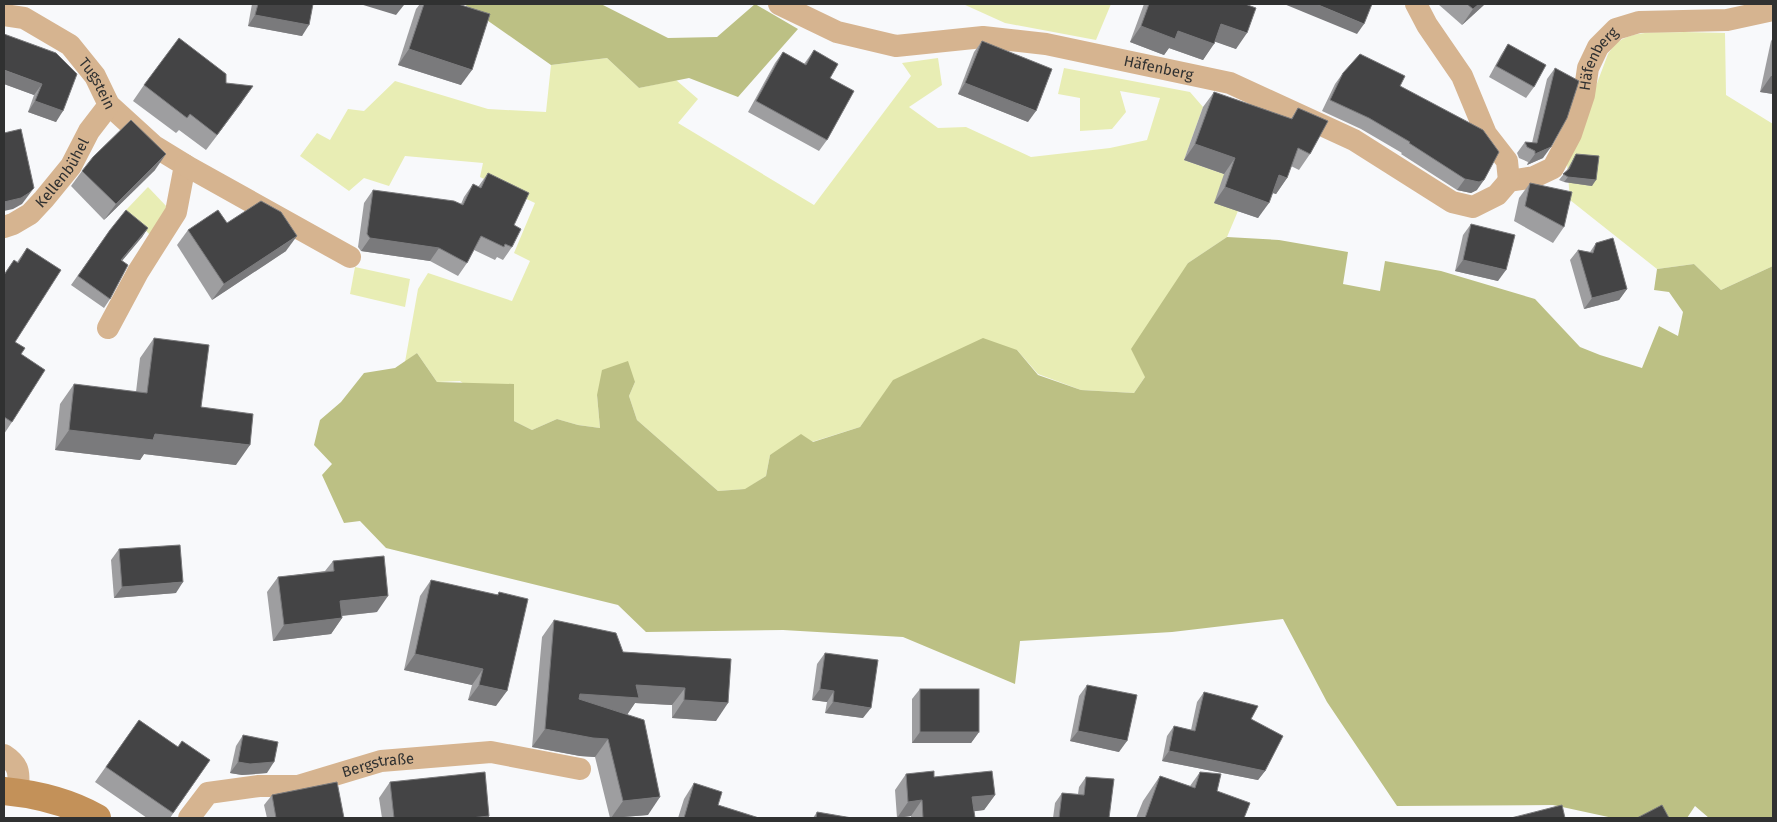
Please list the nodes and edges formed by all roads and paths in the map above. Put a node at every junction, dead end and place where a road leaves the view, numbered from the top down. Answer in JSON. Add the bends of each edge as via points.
{"nodes":[{"id":1,"x":779,"y":4,"type":"edge"},
{"id":2,"x":1416,"y":4,"type":"edge"},
{"id":3,"x":1773,"y":10,"type":"edge"},
{"id":4,"x":4,"y":15,"type":"edge"},
{"id":5,"x":109,"y":105,"type":"junction"},
{"id":6,"x":185,"y":165,"type":"junction"},
{"id":7,"x":1509,"y":181,"type":"junction"},
{"id":8,"x":4,"y":227,"type":"edge"},
{"id":9,"x":350,"y":257,"type":"dead end"},
{"id":10,"x":108,"y":328,"type":"dead end"},
{"id":11,"x":4,"y":756,"type":"edge"},
{"id":12,"x":580,"y":769,"type":"dead end"},
{"id":13,"x":11,"y":792,"type":"edge"},
{"id":14,"x":97,"y":818,"type":"edge"},
{"id":15,"x":189,"y":818,"type":"edge"}],
"edges":[{"from":1,"to":7,"type":"street","name":"Häfenberg","via":[[837,32],[896,46],[983,37],[1046,44],[1230,83],[1354,140],[1452,202],[1473,207],[1497,194]]},
{"from":2,"to":7,"type":"street","via":[[1426,25],[1462,76],[1486,132],[1506,162]]},
{"from":3,"to":7,"type":"street","name":"Häfenberg","via":[[1727,20],[1639,22],[1616,29],[1598,47],[1588,68],[1584,95],[1571,134],[1553,168],[1534,177]]},
{"from":4,"to":5,"type":"street","name":"Tugstein","via":[[24,18],[70,45],[96,76]]},
{"from":5,"to":6,"type":"street","name":"Tugstein","via":[[154,146]]},
{"from":5,"to":8,"type":"street","name":"Kellenbühel","via":[[89,130],[71,166],[44,199],[30,214]]},
{"from":6,"to":9,"type":"street","name":"Tugstein"},
{"from":6,"to":10,"type":"street","via":[[176,212]]},
{"from":11,"to":13,"type":"street","via":[[15,763],[19,775]]},
{"from":12,"to":15,"type":"street","name":"Bergstraße","via":[[491,752],[380,761],[298,786],[259,786],[208,793]]},
{"from":13,"to":14,"type":"main road","via":[[62,803]]}]}
